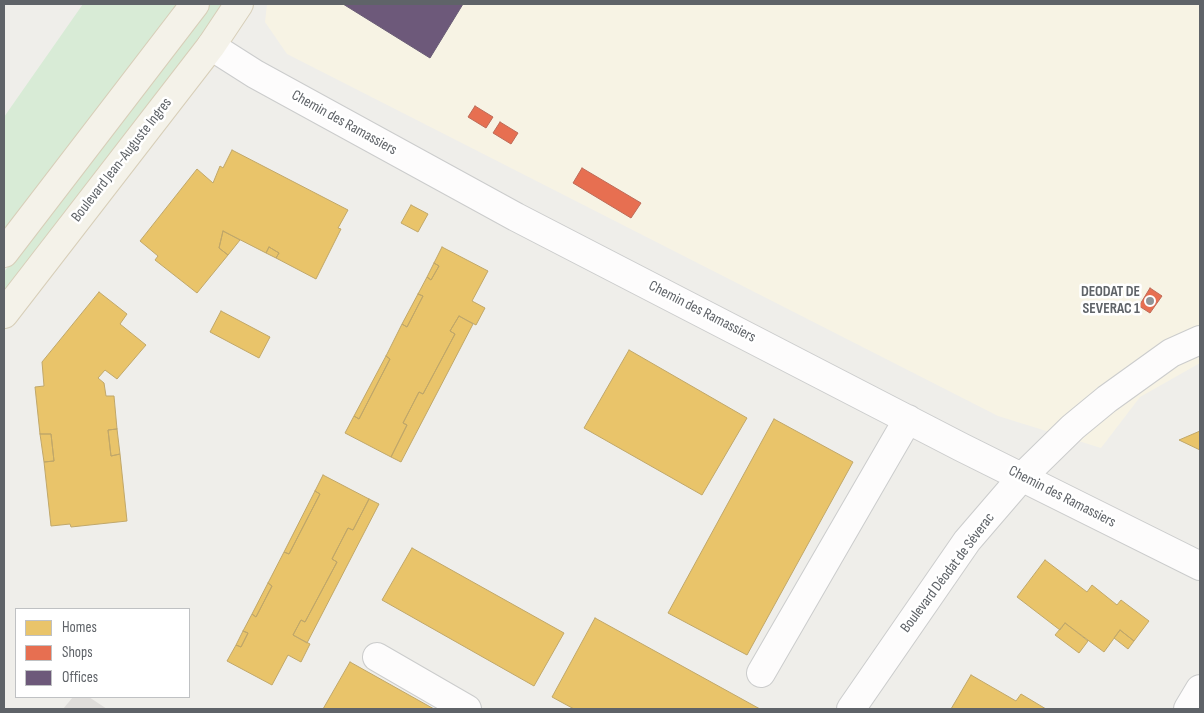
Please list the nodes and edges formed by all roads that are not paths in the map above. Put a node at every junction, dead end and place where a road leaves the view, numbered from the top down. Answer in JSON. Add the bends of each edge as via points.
{"nodes":[{"id":1,"x":196,"y":4,"type":"edge"},
{"id":2,"x":239,"y":4,"type":"edge"},
{"id":3,"x":210,"y":46,"type":"junction"},
{"id":4,"x":4,"y":253,"type":"edge"},
{"id":5,"x":4,"y":314,"type":"edge"},
{"id":6,"x":1200,"y":340,"type":"edge"},
{"id":7,"x":908,"y":419,"type":"junction"},
{"id":8,"x":1022,"y":477,"type":"junction"},
{"id":9,"x":1200,"y":566,"type":"edge"},
{"id":10,"x":377,"y":657,"type":"dead end"},
{"id":11,"x":761,"y":673,"type":"dead end"},
{"id":12,"x":1200,"y":688,"type":"edge"},
{"id":13,"x":467,"y":709,"type":"edge"},
{"id":14,"x":851,"y":709,"type":"edge"},
{"id":15,"x":1188,"y":709,"type":"edge"}],
"edges":[{"from":1,"to":4,"type":"main road"},
{"from":2,"to":3,"type":"main road","name":"Boulevard Jean-Auguste Ingres"},
{"from":3,"to":5,"type":"main road","name":"Boulevard Jean-Auguste Ingres"},
{"from":3,"to":7,"type":"street","name":"Chemin des Ramassiers","via":[[516,217]]},
{"from":6,"to":8,"type":"street","name":"Boulevard Déodat de Séverac","via":[[1171,353],[1107,399]]},
{"from":7,"to":8,"type":"street","name":"Chemin des Ramassiers"},
{"from":7,"to":11,"type":"street"},
{"from":8,"to":9,"type":"street","name":"Chemin des Ramassiers"},
{"from":8,"to":14,"type":"street","name":"Boulevard Déodat de Séverac","via":[[967,541]]},
{"from":10,"to":13,"type":"street"},
{"from":12,"to":15,"type":"street"}]}
